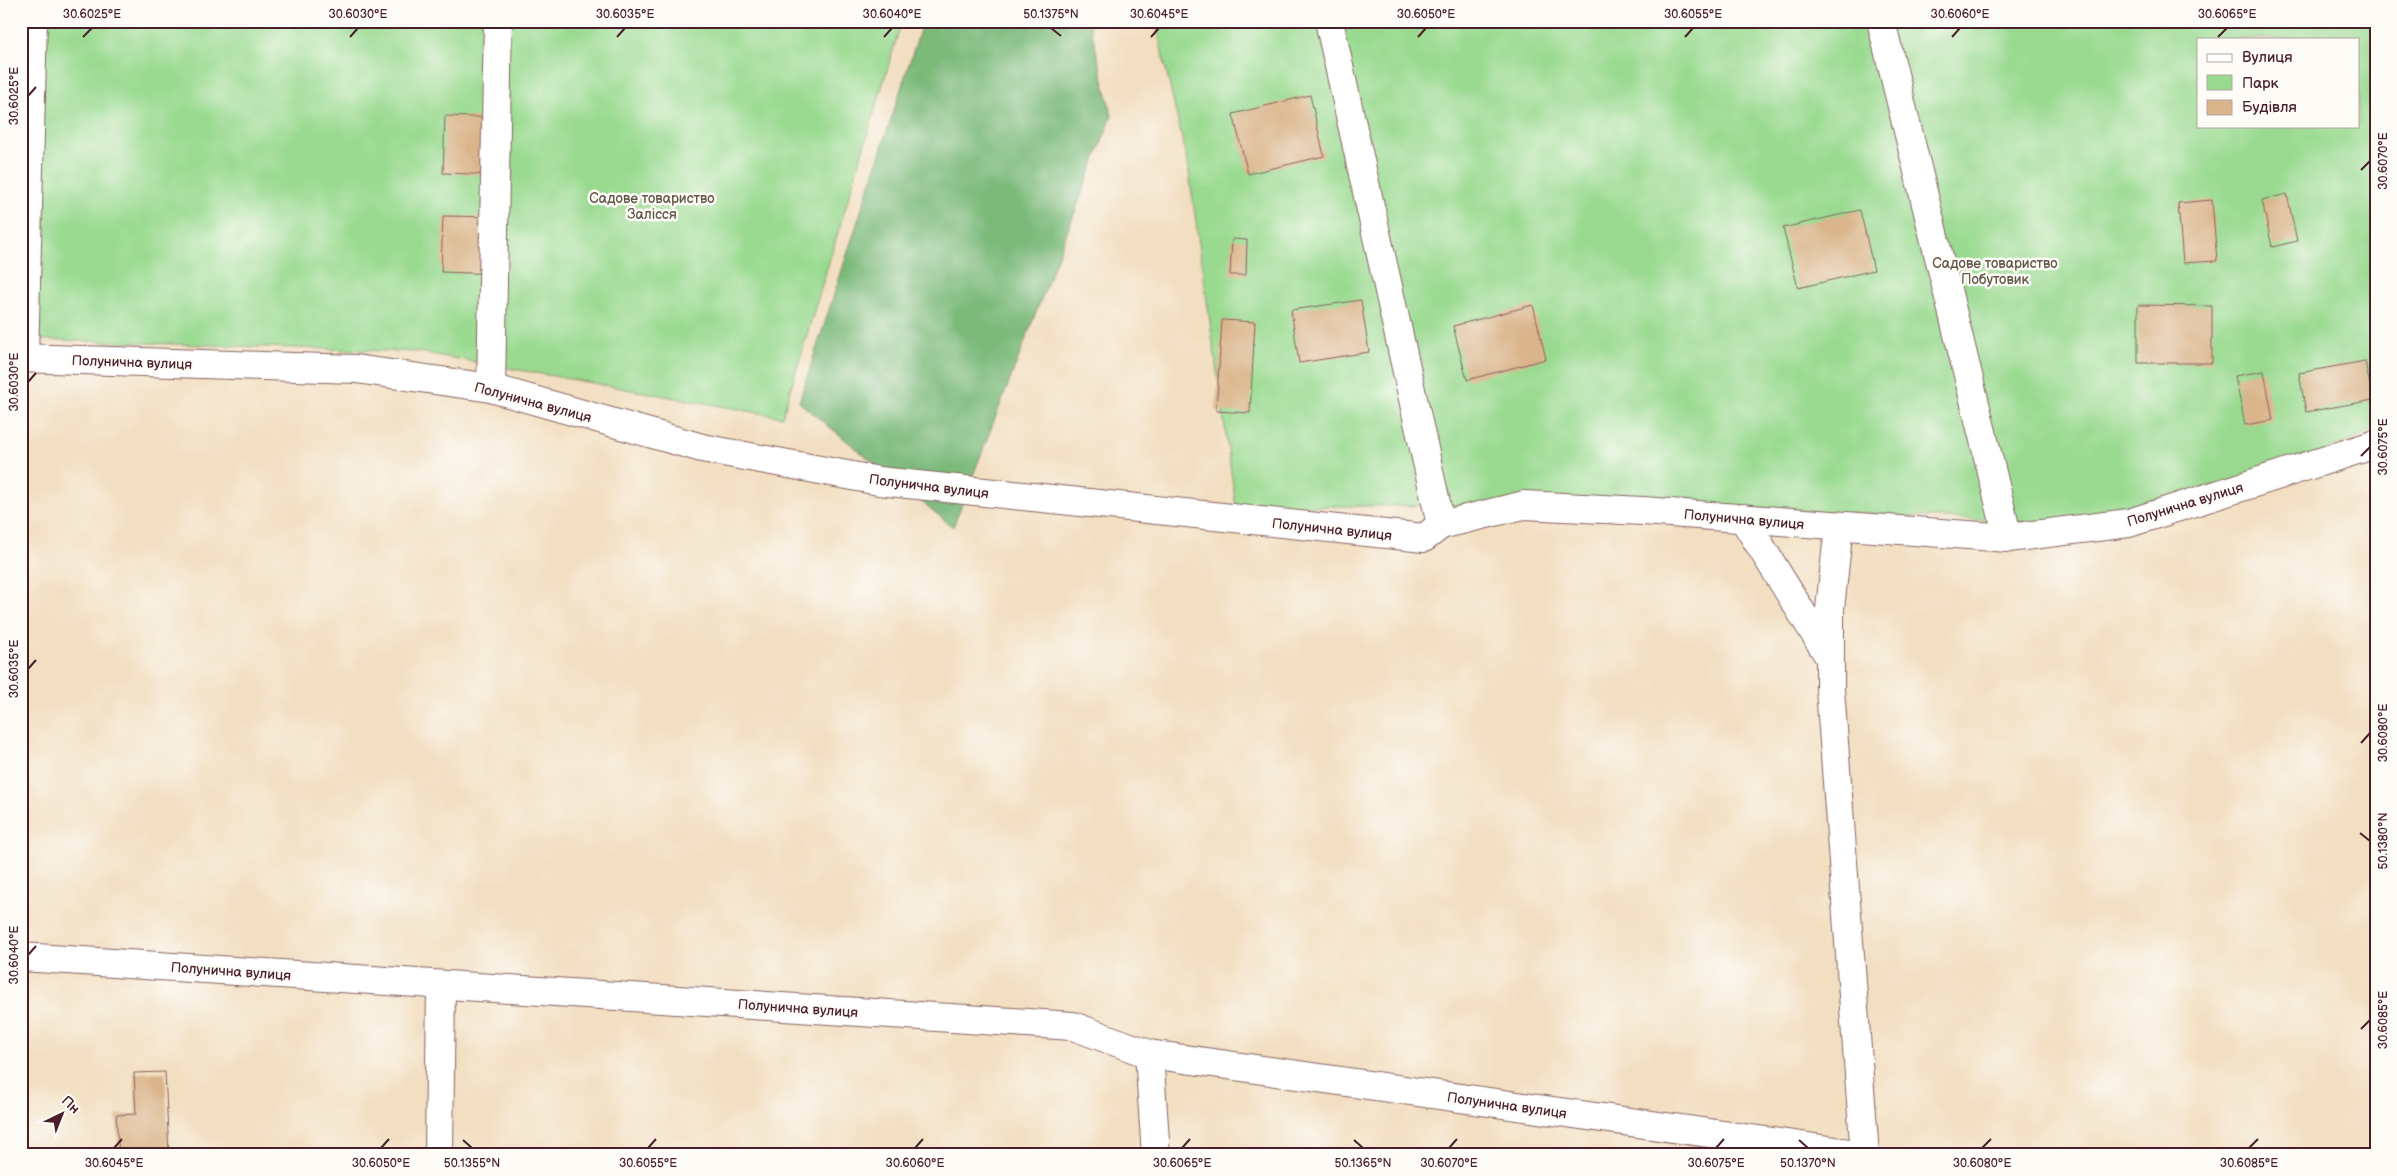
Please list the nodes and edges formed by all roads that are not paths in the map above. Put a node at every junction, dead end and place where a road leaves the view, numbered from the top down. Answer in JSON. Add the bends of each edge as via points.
{"nodes":[{"id":1,"x":33,"y":21,"type":"edge"},
{"id":2,"x":498,"y":21,"type":"edge"},
{"id":3,"x":1329,"y":21,"type":"edge"},
{"id":4,"x":1881,"y":21,"type":"edge"},
{"id":5,"x":23,"y":358,"type":"edge"},
{"id":6,"x":491,"y":388,"type":"junction"},
{"id":7,"x":2376,"y":444,"type":"edge"},
{"id":8,"x":1743,"y":518,"type":"junction"},
{"id":9,"x":1441,"y":524,"type":"junction"},
{"id":10,"x":1839,"y":526,"type":"junction"},
{"id":11,"x":2008,"y":538,"type":"junction"},
{"id":12,"x":1830,"y":658,"type":"junction"},
{"id":13,"x":21,"y":957,"type":"edge"},
{"id":14,"x":441,"y":985,"type":"junction"},
{"id":15,"x":1149,"y":1054,"type":"junction"},
{"id":16,"x":439,"y":1155,"type":"edge"},
{"id":17,"x":1156,"y":1155,"type":"edge"},
{"id":18,"x":1865,"y":1155,"type":"edge"}],
"edges":[{"from":1,"to":5,"type":"street"},
{"from":2,"to":6,"type":"street"},
{"from":3,"to":9,"type":"street"},
{"from":4,"to":11,"type":"street"},
{"from":5,"to":6,"type":"street","name":"Полунична вулиця","via":[[356,369]]},
{"from":6,"to":9,"type":"street","name":"Полунична вулиця","via":[[702,448],[879,481],[1424,538]]},
{"from":7,"to":11,"type":"street","name":"Полунична вулиця","via":[[2129,523]]},
{"from":8,"to":9,"type":"street","name":"Полунична вулиця","via":[[1524,505]]},
{"from":8,"to":10,"type":"street","name":"Полунична вулиця"},
{"from":8,"to":12,"type":"street"},
{"from":10,"to":11,"type":"street","name":"Полунична вулиця"},
{"from":10,"to":12,"type":"street","name":"Полунична вулиця","via":[[1830,609]]},
{"from":12,"to":18,"type":"street","name":"Полунична вулиця"},
{"from":13,"to":14,"type":"street","name":"Полунична вулиця"},
{"from":14,"to":15,"type":"street","name":"Полунична вулиця","via":[[1072,1026]]},
{"from":14,"to":16,"type":"street"},
{"from":15,"to":17,"type":"street"},
{"from":15,"to":18,"type":"street","name":"Полунична вулиця"}]}
